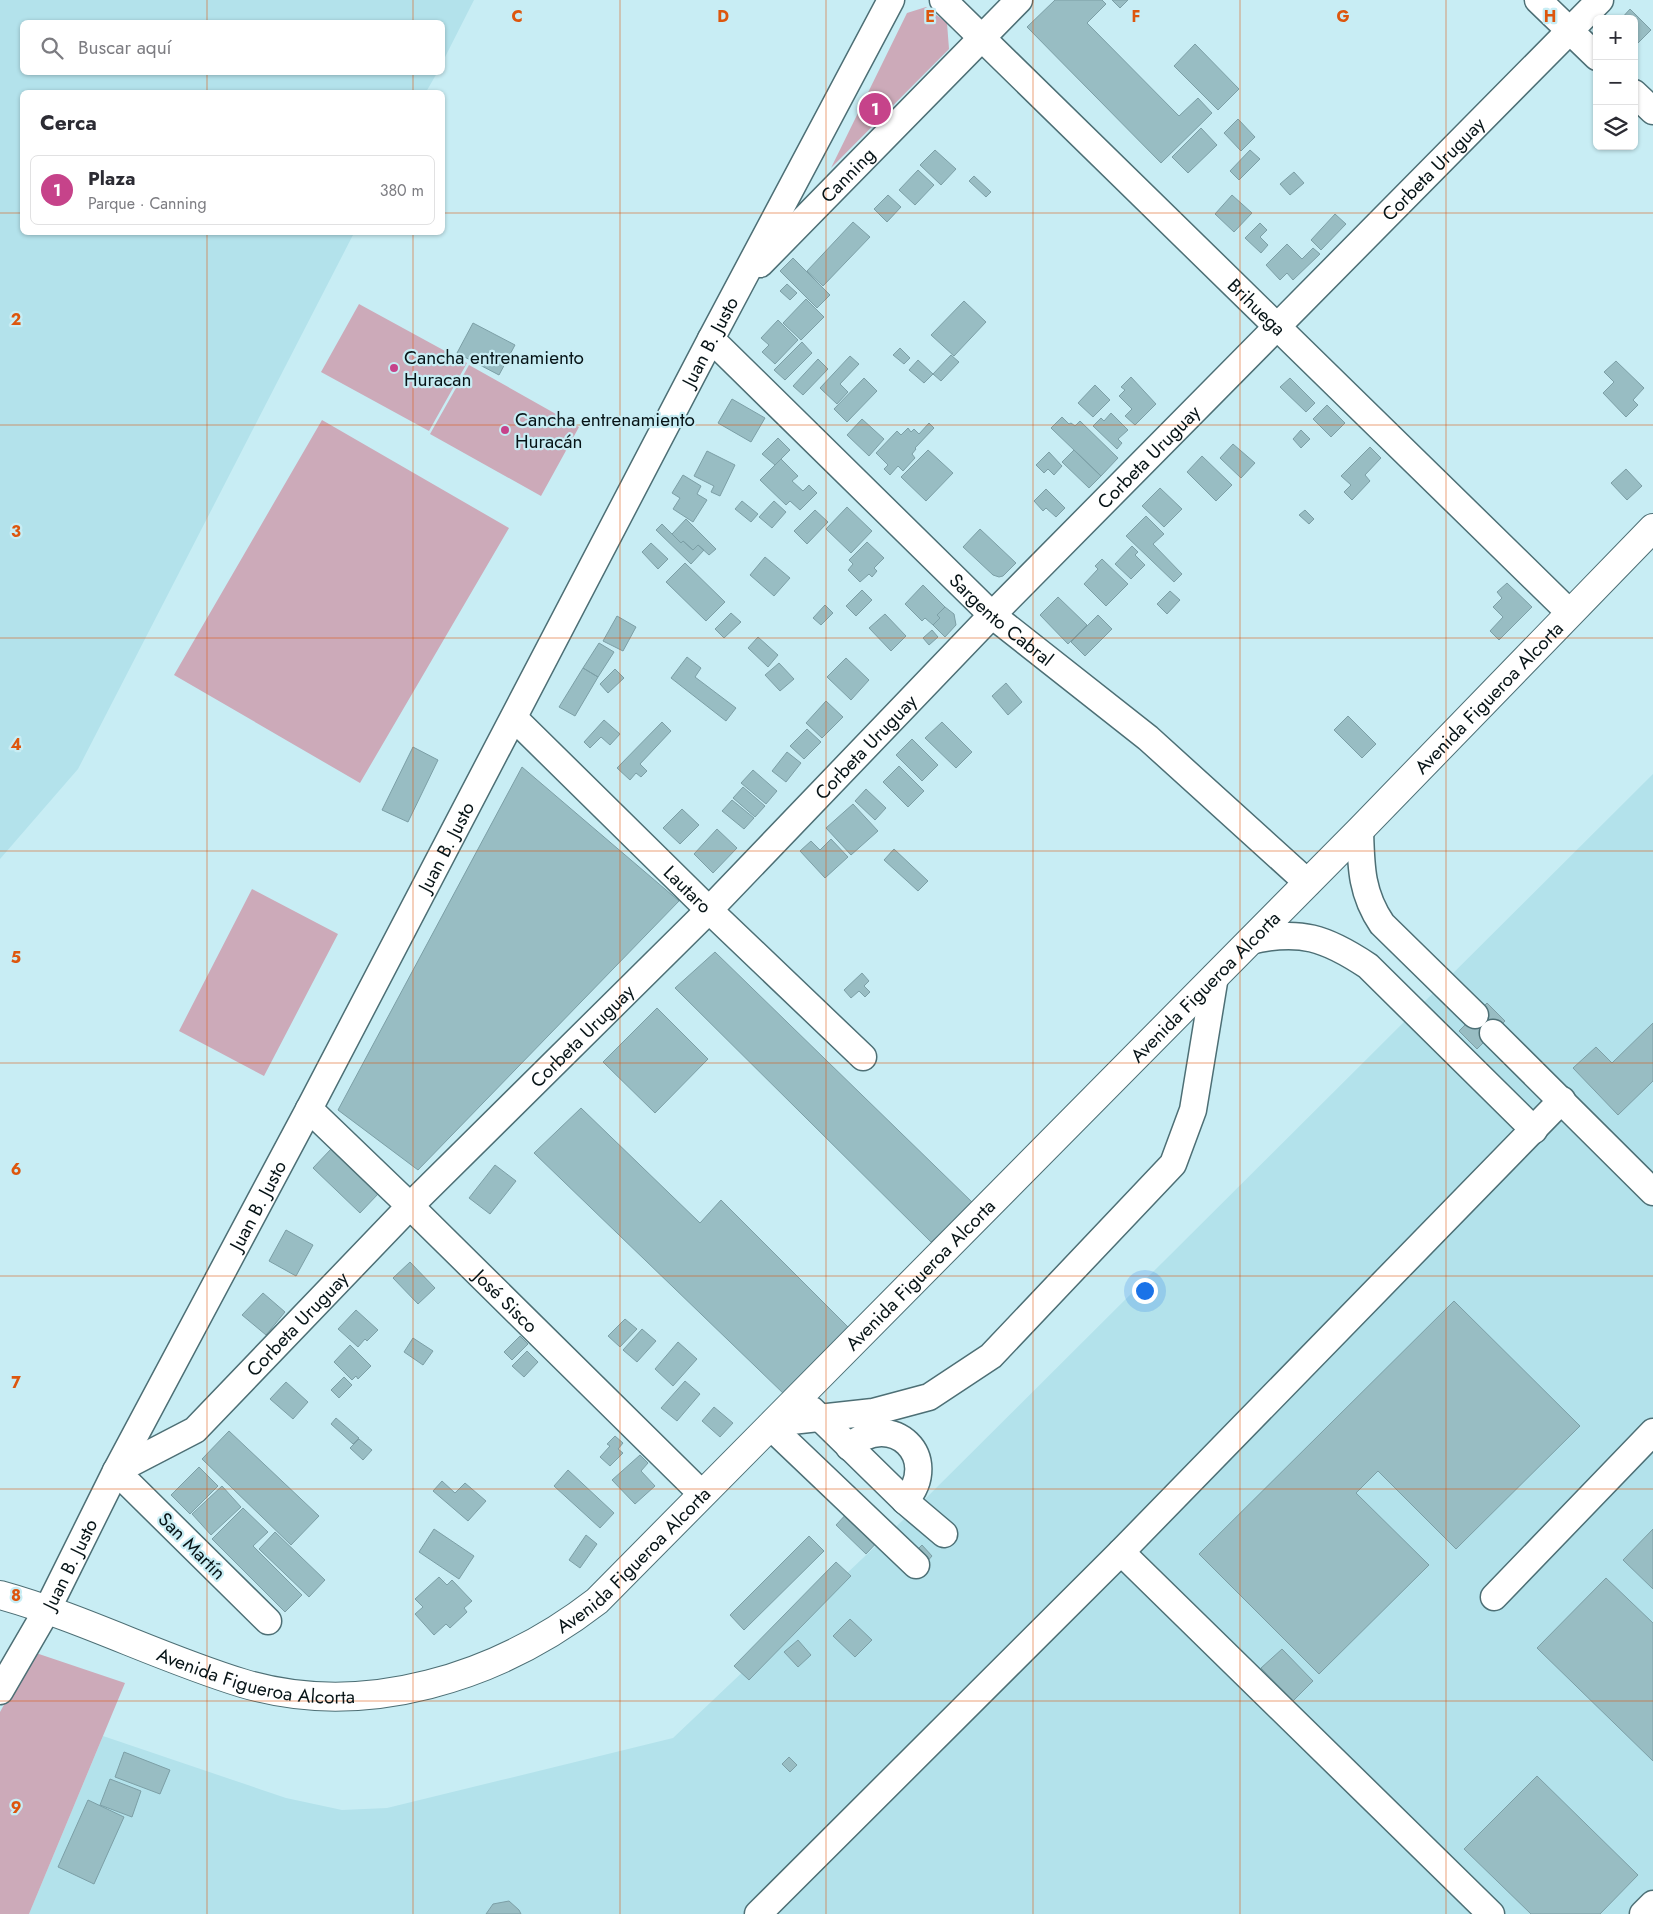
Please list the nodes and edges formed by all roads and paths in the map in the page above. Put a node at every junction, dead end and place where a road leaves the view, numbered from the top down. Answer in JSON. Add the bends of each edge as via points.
{"nodes":[{"id":1,"x":943,"y":0,"type":"edge"},
{"id":2,"x":1019,"y":0,"type":"edge"},
{"id":3,"x":1538,"y":0,"type":"edge"},
{"id":4,"x":1600,"y":0,"type":"edge"},
{"id":5,"x":886,"y":2,"type":"edge"},
{"id":6,"x":1570,"y":31,"type":"junction"},
{"id":7,"x":982,"y":37,"type":"junction"},
{"id":8,"x":1593,"y":53,"type":"edge"},
{"id":9,"x":1638,"y":97,"type":"edge"},
{"id":10,"x":1653,"y":111,"type":"edge"},
{"id":11,"x":739,"y":286,"type":"junction"},
{"id":12,"x":1277,"y":325,"type":"junction"},
{"id":13,"x":711,"y":339,"type":"junction"},
{"id":14,"x":1653,"y":528,"type":"edge"},
{"id":15,"x":1570,"y":613,"type":"junction"},
{"id":16,"x":992,"y":615,"type":"junction"},
{"id":17,"x":514,"y":718,"type":"junction"},
{"id":18,"x":1360,"y":830,"type":"junction"},
{"id":19,"x":1308,"y":883,"type":"junction"},
{"id":20,"x":709,"y":910,"type":"junction"},
{"id":21,"x":1250,"y":941,"type":"junction"},
{"id":22,"x":1215,"y":976,"type":"junction"},
{"id":23,"x":863,"y":1058,"type":"dead end"},
{"id":24,"x":1562,"y":1100,"type":"junction"},
{"id":25,"x":309,"y":1109,"type":"junction"},
{"id":26,"x":1534,"y":1130,"type":"junction"},
{"id":27,"x":1653,"y":1192,"type":"edge"},
{"id":28,"x":410,"y":1206,"type":"junction"},
{"id":29,"x":799,"y":1396,"type":"junction"},
{"id":30,"x":820,"y":1418,"type":"junction"},
{"id":31,"x":772,"y":1424,"type":"junction"},
{"id":32,"x":1653,"y":1432,"type":"edge"},
{"id":33,"x":849,"y":1447,"type":"junction"},
{"id":34,"x":116,"y":1471,"type":"junction"},
{"id":35,"x":702,"y":1494,"type":"junction"},
{"id":36,"x":905,"y":1501,"type":"junction"},
{"id":37,"x":944,"y":1534,"type":"dead end"},
{"id":38,"x":1121,"y":1552,"type":"junction"},
{"id":39,"x":916,"y":1565,"type":"dead end"},
{"id":40,"x":0,"y":1595,"type":"edge"},
{"id":41,"x":1494,"y":1596,"type":"dead end"},
{"id":42,"x":47,"y":1610,"type":"junction"},
{"id":43,"x":268,"y":1621,"type":"dead end"},
{"id":44,"x":0,"y":1692,"type":"edge"},
{"id":45,"x":1653,"y":1904,"type":"edge"},
{"id":46,"x":758,"y":1914,"type":"edge"},
{"id":47,"x":1490,"y":1914,"type":"edge"},
{"id":48,"x":1644,"y":1914,"type":"edge"}],
"edges":[{"from":1,"to":7,"type":"street","name":"Brihuega"},
{"from":2,"to":7,"type":"street","name":"Canning"},
{"from":3,"to":6,"type":"street"},
{"from":4,"to":6,"type":"street","name":"Corbeta Uruguay"},
{"from":5,"to":11,"type":"street","name":"Juan B. Justo"},
{"from":6,"to":8,"type":"street"},
{"from":6,"to":12,"type":"street","name":"Corbeta Uruguay"},
{"from":7,"to":11,"type":"street","name":"Canning"},
{"from":7,"to":12,"type":"street","name":"Brihuega"},
{"from":9,"to":10,"type":"street"},
{"from":11,"to":13,"type":"street","name":"Juan B. Justo"},
{"from":12,"to":15,"type":"street","name":"Brihuega"},
{"from":12,"to":16,"type":"street","name":"Corbeta Uruguay"},
{"from":13,"to":16,"type":"street","name":"Sargento Cabral"},
{"from":13,"to":17,"type":"street","name":"Juan B. Justo"},
{"from":14,"to":15,"type":"main road","name":"Avenida Figueroa Alcorta"},
{"from":15,"to":18,"type":"main road","name":"Avenida Figueroa Alcorta"},
{"from":16,"to":19,"type":"street","name":"Sargento Cabral","via":[[1148,738]]},
{"from":16,"to":20,"type":"street","name":"Corbeta Uruguay"},
{"from":17,"to":20,"type":"street","name":"Lautaro"},
{"from":17,"to":25,"type":"street","name":"Juan B. Justo"},
{"from":18,"to":19,"type":"main road","name":"Avenida Figueroa Alcorta"},
{"from":18,"to":24,"type":"street","via":[[1367,895],[1382,924]]},
{"from":19,"to":21,"type":"main road","name":"Avenida Figueroa Alcorta"},
{"from":20,"to":23,"type":"street","name":"Lautaro"},
{"from":20,"to":28,"type":"street","name":"Corbeta Uruguay"},
{"from":21,"to":22,"type":"main road","name":"Avenida Figueroa Alcorta"},
{"from":21,"to":26,"type":"street","via":[[1273,935],[1298,935],[1323,940],[1349,953],[1368,966]]},
{"from":22,"to":29,"type":"main road","name":"Avenida Figueroa Alcorta"},
{"from":22,"to":30,"type":"street","via":[[1193,1110],[1173,1164],[991,1356],[930,1397],[873,1412]]},
{"from":24,"to":26,"type":"street"},
{"from":24,"to":27,"type":"street"},
{"from":25,"to":28,"type":"street","name":"José Sisco"},
{"from":25,"to":34,"type":"street","name":"Juan B. Justo"},
{"from":26,"to":38,"type":"street"},
{"from":28,"to":34,"type":"street","name":"Corbeta Uruguay","via":[[195,1430]]},
{"from":28,"to":35,"type":"street","name":"José Sisco"},
{"from":29,"to":30,"type":"street"},
{"from":29,"to":31,"type":"main road","name":"Avenida Figueroa Alcorta"},
{"from":30,"to":31,"type":"street"},
{"from":30,"to":33,"type":"street"},
{"from":31,"to":35,"type":"main road","name":"Avenida Figueroa Alcorta"},
{"from":31,"to":39,"type":"street"},
{"from":32,"to":41,"type":"street"},
{"from":33,"to":36,"type":"street"},
{"from":33,"to":36,"type":"street","via":[[859,1438],[884,1432],[908,1443],[919,1466],[914,1492]]},
{"from":34,"to":42,"type":"street","name":"Juan B. Justo"},
{"from":34,"to":43,"type":"street","name":"San Martín"},
{"from":35,"to":42,"type":"main road","name":"Avenida Figueroa Alcorta","via":[[597,1601],[558,1629],[478,1669],[396,1692],[319,1695],[259,1687],[182,1663]]},
{"from":36,"to":37,"type":"street"},
{"from":38,"to":46,"type":"street"},
{"from":38,"to":47,"type":"street"},
{"from":40,"to":42,"type":"main road","name":"Avenida Figueroa Alcorta"},
{"from":42,"to":44,"type":"street","name":"Juan B. Justo"},
{"from":45,"to":48,"type":"street"}]}
